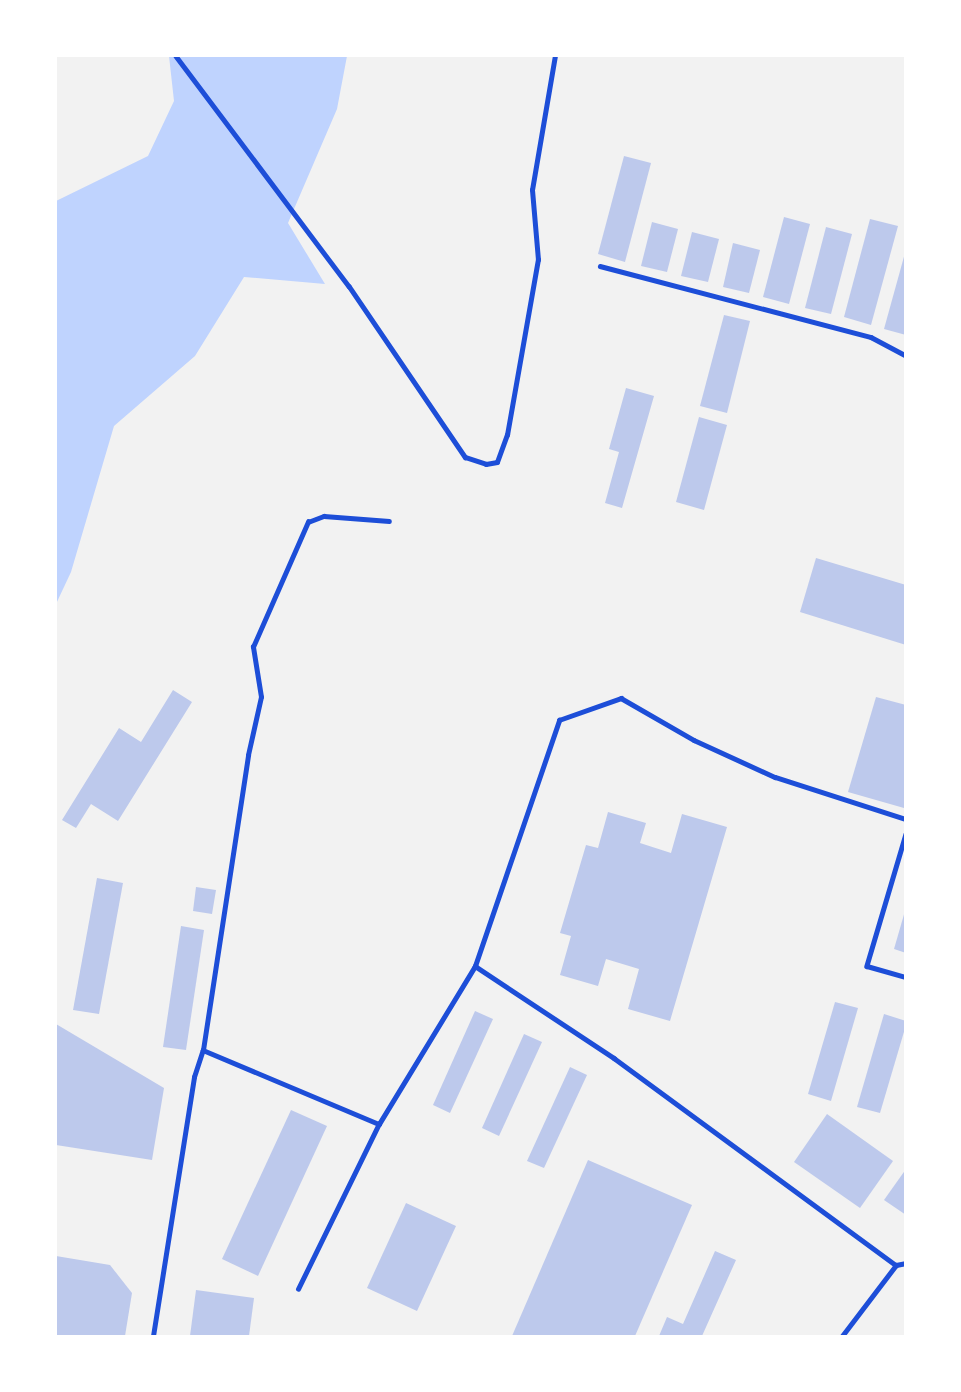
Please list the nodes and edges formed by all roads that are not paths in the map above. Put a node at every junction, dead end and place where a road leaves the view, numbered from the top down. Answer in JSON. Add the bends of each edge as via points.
{"nodes":[{"id":1,"x":176,"y":56,"type":"edge"},
{"id":2,"x":555,"y":56,"type":"edge"},
{"id":3,"x":600,"y":266,"type":"dead end"},
{"id":4,"x":906,"y":356,"type":"edge"},
{"id":5,"x":389,"y":521,"type":"dead end"},
{"id":6,"x":906,"y":819,"type":"edge"},
{"id":7,"x":906,"y":834,"type":"edge"},
{"id":8,"x":474,"y":966,"type":"junction"},
{"id":9,"x":906,"y":977,"type":"edge"},
{"id":10,"x":203,"y":1050,"type":"junction"},
{"id":11,"x":379,"y":1124,"type":"junction"},
{"id":12,"x":906,"y":1263,"type":"edge"},
{"id":13,"x":896,"y":1264,"type":"junction"},
{"id":14,"x":298,"y":1289,"type":"dead end"},
{"id":15,"x":153,"y":1336,"type":"edge"},
{"id":16,"x":842,"y":1336,"type":"edge"}],
"edges":[{"from":1,"to":2,"type":"street","via":[[349,286],[465,457],[486,464],[497,462],[507,435],[538,260],[532,190]]},
{"from":3,"to":4,"type":"street","via":[[871,337]]},
{"from":5,"to":10,"type":"street","via":[[324,516],[308,522],[253,647],[261,697],[248,755]]},
{"from":6,"to":8,"type":"street","via":[[775,777],[694,740],[621,698],[559,720]]},
{"from":7,"to":9,"type":"street","via":[[867,966]]},
{"from":8,"to":11,"type":"street"},
{"from":8,"to":13,"type":"street","via":[[614,1058]]},
{"from":10,"to":11,"type":"street"},
{"from":10,"to":15,"type":"street","via":[[194,1077]]},
{"from":11,"to":14,"type":"street"},
{"from":12,"to":13,"type":"street"},
{"from":13,"to":16,"type":"street"}]}
